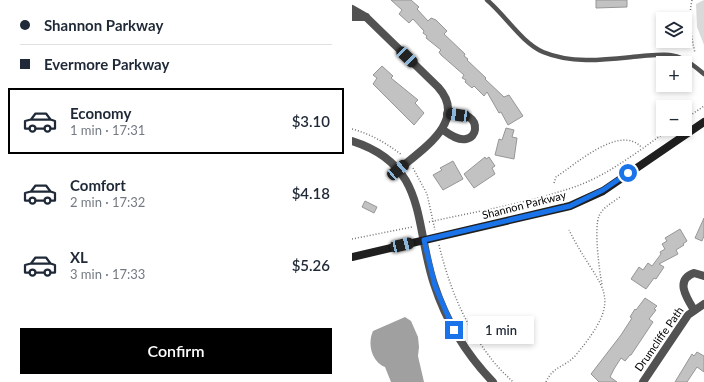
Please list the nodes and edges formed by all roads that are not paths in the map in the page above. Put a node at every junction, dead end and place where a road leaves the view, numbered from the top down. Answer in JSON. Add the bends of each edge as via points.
{"nodes":[{"id":1,"x":487,"y":0,"type":"edge"},
{"id":2,"x":352,"y":9,"type":"edge"},
{"id":3,"x":352,"y":17,"type":"edge"},
{"id":4,"x":366,"y":17,"type":"junction"},
{"id":5,"x":704,"y":74,"type":"edge"},
{"id":6,"x":447,"y":114,"type":"junction"},
{"id":7,"x":704,"y":122,"type":"edge"},
{"id":8,"x":442,"y":130,"type":"junction"},
{"id":9,"x":352,"y":141,"type":"edge"},
{"id":10,"x":398,"y":170,"type":"junction"},
{"id":11,"x":424,"y":240,"type":"junction"},
{"id":12,"x":352,"y":257,"type":"edge"},
{"id":13,"x":704,"y":276,"type":"edge"},
{"id":14,"x":704,"y":304,"type":"edge"},
{"id":15,"x":694,"y":310,"type":"junction"},
{"id":16,"x":493,"y":382,"type":"edge"},
{"id":17,"x":642,"y":382,"type":"edge"}],
"edges":[{"from":1,"to":5,"type":"lane","via":[[527,41],[542,51],[562,58],[589,60],[663,54],[693,64]]},
{"from":2,"to":4,"type":"street"},
{"from":3,"to":4,"type":"street"},
{"from":4,"to":6,"type":"street","via":[[444,94]]},
{"from":6,"to":8,"type":"street"},
{"from":6,"to":8,"type":"street","via":[[465,115],[470,118],[474,121],[475,132],[465,140]]},
{"from":7,"to":11,"type":"street","name":"Shannon Parkway","via":[[603,190],[570,206]]},
{"from":8,"to":10,"type":"street"},
{"from":9,"to":10,"type":"street","via":[[377,152]]},
{"from":10,"to":11,"type":"street","via":[[412,191]]},
{"from":11,"to":12,"type":"street","name":"Shannon Parkway"},
{"from":11,"to":16,"type":"street","via":[[431,274],[442,307],[466,349]]},
{"from":13,"to":15,"type":"street","name":"Drumcliffe Path","via":[[694,273],[683,281],[683,289]]},
{"from":14,"to":15,"type":"street","name":"Drumcliffe Path"},
{"from":15,"to":17,"type":"street","name":"Drumcliffe Path"}]}
